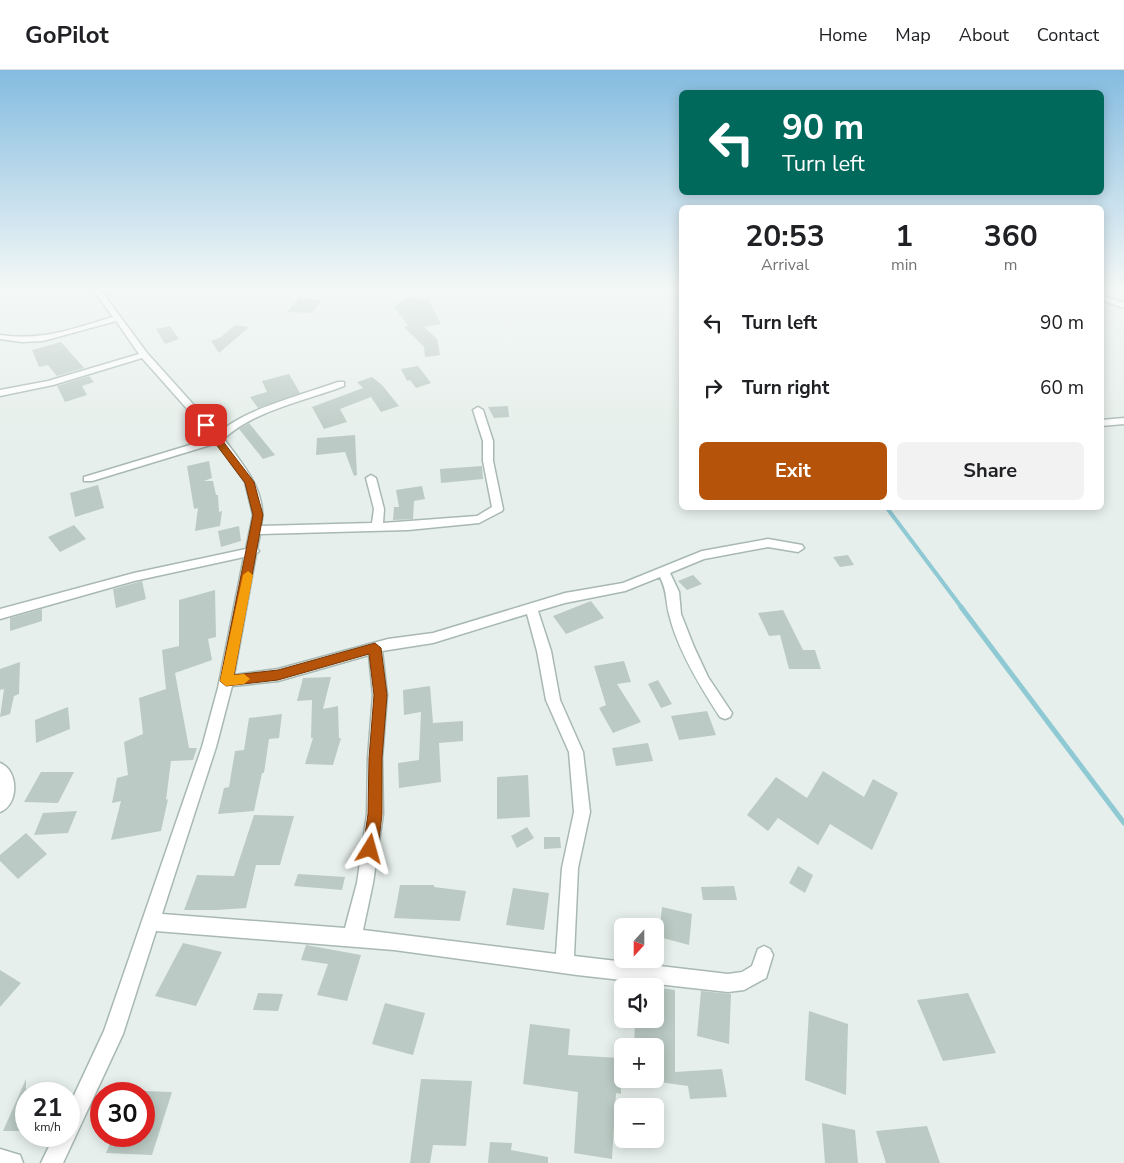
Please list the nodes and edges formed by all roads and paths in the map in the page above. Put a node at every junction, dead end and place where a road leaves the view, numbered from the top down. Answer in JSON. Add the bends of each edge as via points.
{"nodes":[{"id":1,"x":15,"y":339,"type":"edge"},
{"id":2,"x":43,"y":339,"type":"edge"},
{"id":3,"x":133,"y":339,"type":"edge"},
{"id":4,"x":144,"y":355,"type":"junction"},
{"id":5,"x":341,"y":384,"type":"dead end"},
{"id":6,"x":0,"y":392,"type":"edge"},
{"id":7,"x":478,"y":410,"type":"dead end"},
{"id":8,"x":1124,"y":421,"type":"edge"},
{"id":9,"x":1104,"y":423,"type":"edge"},
{"id":10,"x":219,"y":439,"type":"junction"},
{"id":11,"x":371,"y":478,"type":"dead end"},
{"id":12,"x":88,"y":479,"type":"dead end"},
{"id":13,"x":377,"y":527,"type":"junction"},
{"id":14,"x":256,"y":530,"type":"junction"},
{"id":15,"x":798,"y":548,"type":"dead end"},
{"id":16,"x":253,"y":551,"type":"junction"},
{"id":17,"x":663,"y":572,"type":"junction"},
{"id":18,"x":531,"y":608,"type":"junction"},
{"id":19,"x":0,"y":614,"type":"edge"},
{"id":20,"x":375,"y":648,"type":"junction"},
{"id":21,"x":226,"y":681,"type":"junction"},
{"id":22,"x":725,"y":713,"type":"dead end"},
{"id":23,"x":0,"y":770,"type":"edge"},
{"id":24,"x":0,"y":804,"type":"edge"},
{"id":25,"x":151,"y":922,"type":"junction"},
{"id":26,"x":352,"y":938,"type":"junction"},
{"id":27,"x":764,"y":955,"type":"dead end"},
{"id":28,"x":564,"y":964,"type":"junction"},
{"id":29,"x":80,"y":1104,"type":"edge"},
{"id":30,"x":60,"y":1147,"type":"edge"},
{"id":31,"x":0,"y":1160,"type":"edge"},
{"id":32,"x":12,"y":1163,"type":"edge"},
{"id":33,"x":52,"y":1163,"type":"edge"}],
"edges":[{"from":1,"to":2,"type":"street"},
{"from":3,"to":4,"type":"street"},
{"from":4,"to":6,"type":"street","via":[[50,383]]},
{"from":4,"to":10,"type":"street"},
{"from":5,"to":10,"type":"street","via":[[243,420]]},
{"from":7,"to":13,"type":"street","via":[[488,441],[488,461],[498,509],[479,519]]},
{"from":8,"to":9,"type":"street"},
{"from":10,"to":12,"type":"street"},
{"from":10,"to":14,"type":"street","via":[[250,482],[258,515]]},
{"from":11,"to":13,"type":"street","via":[[379,508]]},
{"from":13,"to":14,"type":"street"},
{"from":14,"to":16,"type":"street"},
{"from":15,"to":17,"type":"street","via":[[768,543],[702,556]]},
{"from":16,"to":19,"type":"street","via":[[134,577]]},
{"from":16,"to":21,"type":"street"},
{"from":17,"to":18,"type":"street","via":[[625,587]]},
{"from":17,"to":22,"type":"street","via":[[673,592],[675,614],[688,647],[703,680]]},
{"from":18,"to":20,"type":"street","via":[[433,638]]},
{"from":18,"to":28,"type":"street","via":[[544,651],[553,700],[576,752],[582,812],[570,868]]},
{"from":20,"to":21,"type":"street","via":[[278,675]]},
{"from":20,"to":26,"type":"street","via":[[380,695],[375,814],[365,883]]},
{"from":21,"to":25,"type":"street"},
{"from":23,"to":24,"type":"street","via":[[7,780],[7,796]]},
{"from":25,"to":26,"type":"street"},
{"from":25,"to":29,"type":"street","via":[[113,1034]]},
{"from":26,"to":28,"type":"street"},
{"from":27,"to":28,"type":"street","via":[[760,972],[744,981],[728,983]]},
{"from":30,"to":33,"type":"street"},
{"from":31,"to":32,"type":"street"}]}
